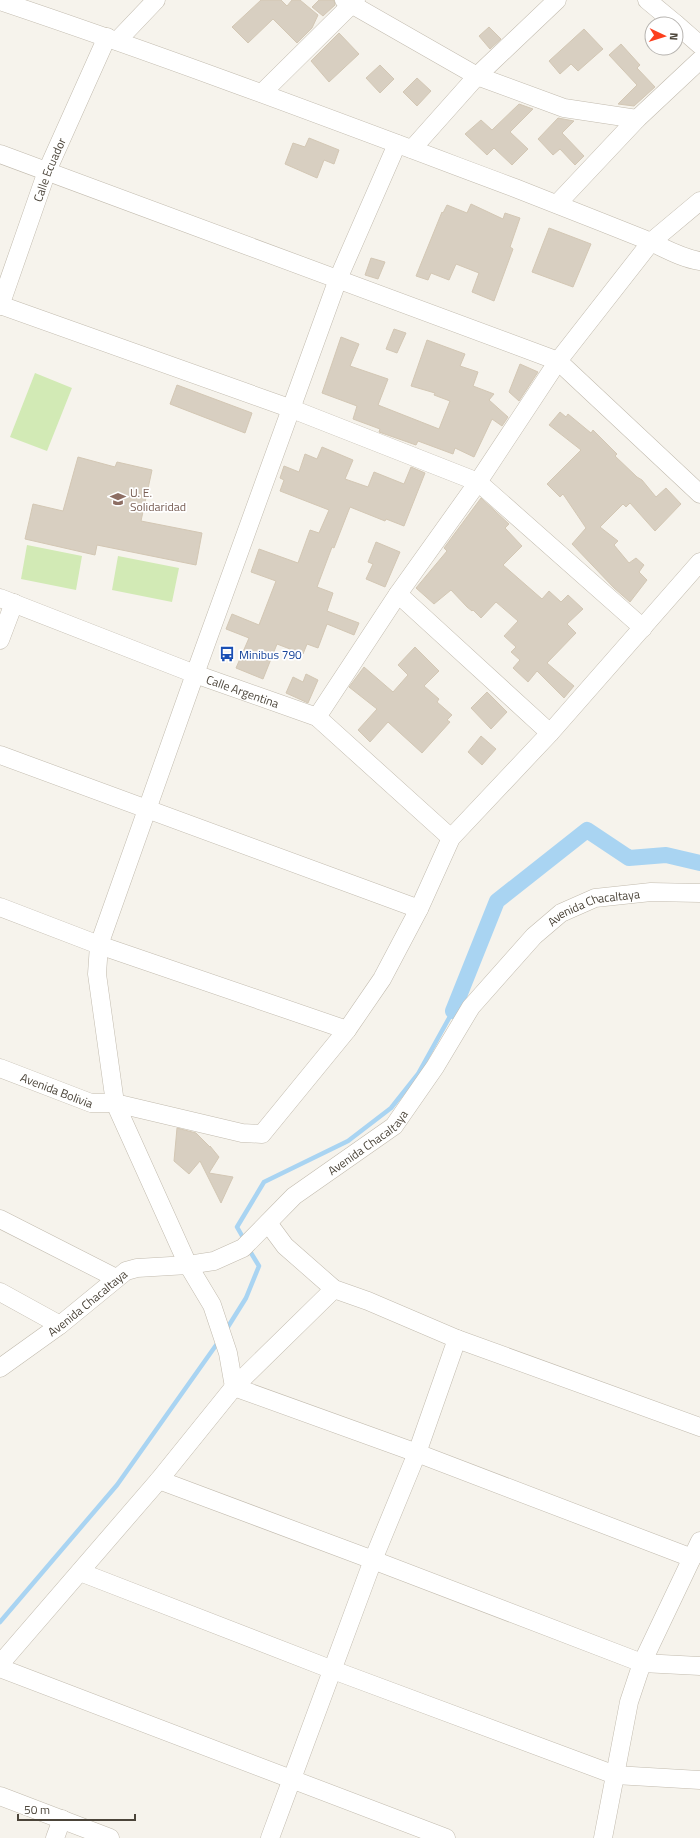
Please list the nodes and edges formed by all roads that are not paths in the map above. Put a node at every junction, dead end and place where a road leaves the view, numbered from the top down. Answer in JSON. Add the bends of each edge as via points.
{"nodes":[{"id":1,"x":156,"y":0,"type":"edge"},
{"id":2,"x":557,"y":0,"type":"edge"},
{"id":3,"x":647,"y":0,"type":"edge"},
{"id":4,"x":0,"y":2,"type":"edge"},
{"id":5,"x":350,"y":2,"type":"edge"},
{"id":6,"x":666,"y":16,"type":"edge"},
{"id":7,"x":684,"y":31,"type":"edge"},
{"id":8,"x":112,"y":39,"type":"junction"},
{"id":9,"x":700,"y":45,"type":"edge"},
{"id":10,"x":700,"y":60,"type":"edge"},
{"id":11,"x":477,"y":76,"type":"junction"},
{"id":12,"x":262,"y":93,"type":"junction"},
{"id":13,"x":637,"y":119,"type":"junction"},
{"id":14,"x":404,"y":147,"type":"junction"},
{"id":15,"x":0,"y":154,"type":"edge"},
{"id":16,"x":47,"y":171,"type":"junction"},
{"id":17,"x":700,"y":201,"type":"edge"},
{"id":18,"x":556,"y":204,"type":"junction"},
{"id":19,"x":651,"y":242,"type":"junction"},
{"id":20,"x":700,"y":261,"type":"edge"},
{"id":21,"x":338,"y":279,"type":"junction"},
{"id":22,"x":0,"y":305,"type":"edge"},
{"id":23,"x":558,"y":361,"type":"junction"},
{"id":24,"x":292,"y":409,"type":"junction"},
{"id":25,"x":478,"y":482,"type":"junction"},
{"id":26,"x":700,"y":494,"type":"edge"},
{"id":27,"x":700,"y":562,"type":"edge"},
{"id":28,"x":398,"y":594,"type":"junction"},
{"id":29,"x":7,"y":600,"type":"edge"},
{"id":30,"x":643,"y":628,"type":"junction"},
{"id":31,"x":0,"y":640,"type":"edge"},
{"id":32,"x":195,"y":674,"type":"junction"},
{"id":33,"x":317,"y":717,"type":"junction"},
{"id":34,"x":550,"y":733,"type":"junction"},
{"id":35,"x":0,"y":755,"type":"edge"},
{"id":36,"x":147,"y":808,"type":"junction"},
{"id":37,"x":451,"y":838,"type":"junction"},
{"id":38,"x":700,"y":892,"type":"edge"},
{"id":39,"x":0,"y":907,"type":"edge"},
{"id":40,"x":419,"y":910,"type":"junction"},
{"id":41,"x":99,"y":944,"type":"junction"},
{"id":42,"x":347,"y":1030,"type":"junction"},
{"id":43,"x":0,"y":1068,"type":"edge"},
{"id":44,"x":115,"y":1103,"type":"junction"},
{"id":45,"x":0,"y":1219,"type":"edge"},
{"id":46,"x":268,"y":1223,"type":"junction"},
{"id":47,"x":188,"y":1265,"type":"junction"},
{"id":48,"x":116,"y":1278,"type":"junction"},
{"id":49,"x":334,"y":1289,"type":"junction"},
{"id":50,"x":0,"y":1292,"type":"edge"},
{"id":51,"x":60,"y":1325,"type":"junction"},
{"id":52,"x":457,"y":1339,"type":"junction"},
{"id":53,"x":0,"y":1368,"type":"edge"},
{"id":54,"x":234,"y":1387,"type":"junction"},
{"id":55,"x":700,"y":1427,"type":"edge"},
{"id":56,"x":417,"y":1453,"type":"junction"},
{"id":57,"x":159,"y":1480,"type":"junction"},
{"id":58,"x":700,"y":1541,"type":"edge"},
{"id":59,"x":692,"y":1558,"type":"junction"},
{"id":60,"x":373,"y":1560,"type":"junction"},
{"id":61,"x":80,"y":1572,"type":"junction"},
{"id":62,"x":642,"y":1663,"type":"junction"},
{"id":63,"x":0,"y":1664,"type":"edge"},
{"id":64,"x":700,"y":1666,"type":"edge"},
{"id":65,"x":0,"y":1668,"type":"edge"},
{"id":66,"x":333,"y":1670,"type":"junction"},
{"id":67,"x":615,"y":1775,"type":"junction"},
{"id":68,"x":292,"y":1779,"type":"junction"},
{"id":69,"x":700,"y":1780,"type":"edge"},
{"id":70,"x":0,"y":1796,"type":"edge"},
{"id":71,"x":62,"y":1819,"type":"junction"},
{"id":72,"x":55,"y":1838,"type":"edge"},
{"id":73,"x":110,"y":1838,"type":"edge"},
{"id":74,"x":270,"y":1838,"type":"edge"},
{"id":75,"x":446,"y":1838,"type":"edge"},
{"id":76,"x":603,"y":1838,"type":"edge"}],
"edges":[{"from":1,"to":8,"type":"street","name":"Calle Ecuador"},
{"from":2,"to":11,"type":"street"},
{"from":3,"to":6,"type":"street"},
{"from":4,"to":8,"type":"street"},
{"from":5,"to":11,"type":"street"},
{"from":5,"to":12,"type":"street"},
{"from":7,"to":9,"type":"street"},
{"from":8,"to":12,"type":"street"},
{"from":8,"to":16,"type":"street","name":"Calle Ecuador"},
{"from":10,"to":13,"type":"street"},
{"from":11,"to":13,"type":"street","via":[[564,108]]},
{"from":11,"to":14,"type":"street"},
{"from":12,"to":14,"type":"street"},
{"from":13,"to":18,"type":"street"},
{"from":14,"to":18,"type":"street"},
{"from":14,"to":21,"type":"street"},
{"from":15,"to":16,"type":"street"},
{"from":16,"to":21,"type":"street"},
{"from":16,"to":22,"type":"street","name":"Calle Ecuador"},
{"from":17,"to":19,"type":"street"},
{"from":18,"to":19,"type":"street"},
{"from":19,"to":20,"type":"street","via":[[688,259]]},
{"from":19,"to":23,"type":"street"},
{"from":21,"to":23,"type":"street"},
{"from":21,"to":24,"type":"street"},
{"from":22,"to":24,"type":"street"},
{"from":23,"to":25,"type":"street"},
{"from":23,"to":26,"type":"street"},
{"from":24,"to":25,"type":"street"},
{"from":24,"to":32,"type":"street"},
{"from":25,"to":28,"type":"street"},
{"from":25,"to":30,"type":"street"},
{"from":27,"to":30,"type":"street"},
{"from":28,"to":33,"type":"street"},
{"from":28,"to":34,"type":"street"},
{"from":29,"to":31,"type":"street"},
{"from":29,"to":32,"type":"street","name":"Calle Argentina"},
{"from":30,"to":34,"type":"street"},
{"from":32,"to":33,"type":"street","name":"Calle Argentina"},
{"from":32,"to":36,"type":"street"},
{"from":33,"to":37,"type":"street","name":"Calle Argentina"},
{"from":34,"to":37,"type":"street"},
{"from":35,"to":36,"type":"street"},
{"from":36,"to":40,"type":"street"},
{"from":36,"to":41,"type":"street"},
{"from":37,"to":40,"type":"street"},
{"from":38,"to":46,"type":"street","name":"Avenida Chacaltaya","via":[[651,892],[595,898],[561,913],[534,936],[471,1007],[435,1067],[394,1126],[294,1196]]},
{"from":39,"to":41,"type":"street"},
{"from":40,"to":42,"type":"street","via":[[382,979]]},
{"from":41,"to":42,"type":"street"},
{"from":41,"to":44,"type":"street","via":[[97,974]]},
{"from":42,"to":44,"type":"street","name":"Avenida Bolivia","via":[[262,1134],[242,1133]]},
{"from":43,"to":44,"type":"street","name":"Avenida Bolivia","via":[[92,1103]]},
{"from":44,"to":47,"type":"street"},
{"from":45,"to":48,"type":"street"},
{"from":46,"to":47,"type":"street","name":"Avenida Chacaltaya","via":[[243,1248],[214,1261]]},
{"from":46,"to":49,"type":"street","via":[[285,1246]]},
{"from":47,"to":48,"type":"street","name":"Avenida Chacaltaya","via":[[137,1268],[126,1271]]},
{"from":47,"to":54,"type":"street","via":[[212,1305],[228,1353]]},
{"from":48,"to":51,"type":"street","name":"Avenida Chacaltaya"},
{"from":49,"to":52,"type":"street"},
{"from":49,"to":54,"type":"street"},
{"from":50,"to":51,"type":"street"},
{"from":51,"to":53,"type":"street","name":"Avenida Chacaltaya"},
{"from":52,"to":55,"type":"street"},
{"from":52,"to":56,"type":"street"},
{"from":54,"to":56,"type":"street"},
{"from":54,"to":57,"type":"street"},
{"from":56,"to":59,"type":"street"},
{"from":56,"to":60,"type":"street"},
{"from":57,"to":60,"type":"street"},
{"from":57,"to":61,"type":"street"},
{"from":58,"to":59,"type":"street"},
{"from":59,"to":62,"type":"street"},
{"from":60,"to":62,"type":"street"},
{"from":60,"to":66,"type":"street"},
{"from":61,"to":63,"type":"street"},
{"from":61,"to":66,"type":"street"},
{"from":62,"to":64,"type":"street"},
{"from":62,"to":67,"type":"street","via":[[630,1702]]},
{"from":65,"to":68,"type":"street"},
{"from":66,"to":67,"type":"street"},
{"from":66,"to":68,"type":"street"},
{"from":67,"to":69,"type":"street"},
{"from":67,"to":76,"type":"street"},
{"from":68,"to":74,"type":"street"},
{"from":68,"to":75,"type":"street"},
{"from":70,"to":71,"type":"street"},
{"from":71,"to":72,"type":"street"},
{"from":71,"to":73,"type":"street"}]}
